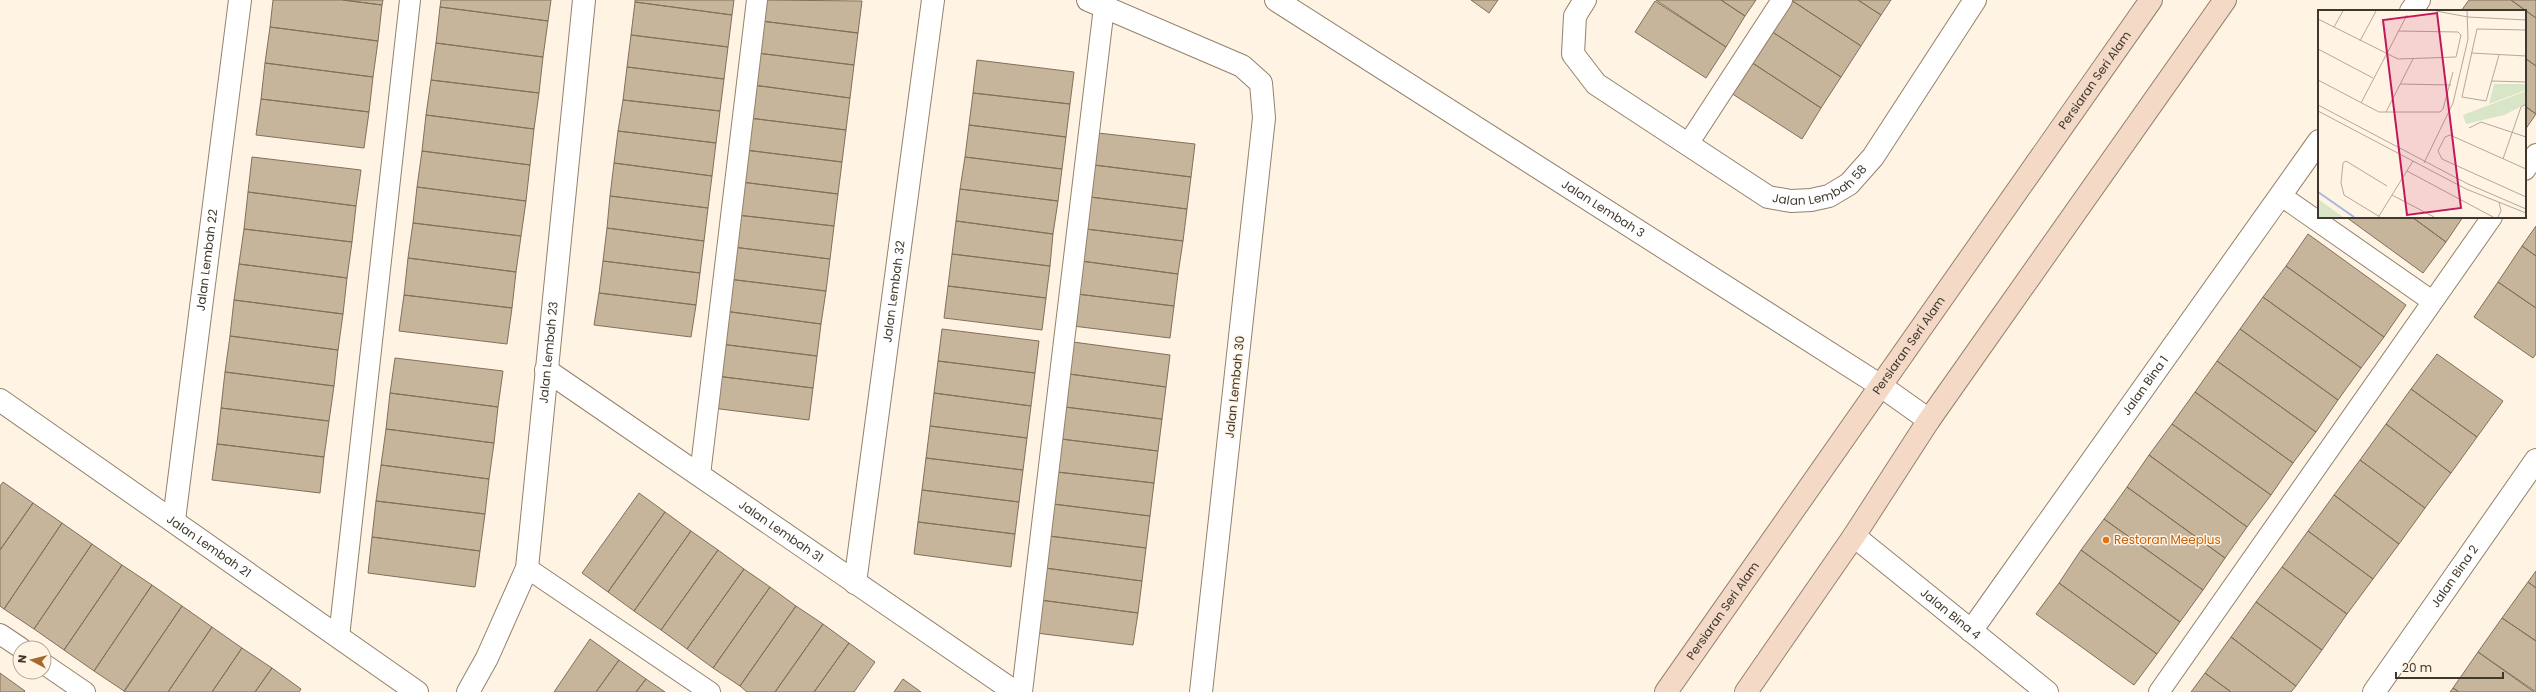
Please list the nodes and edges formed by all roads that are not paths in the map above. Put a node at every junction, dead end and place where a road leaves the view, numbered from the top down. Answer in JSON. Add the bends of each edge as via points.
{"nodes":[{"id":1,"x":240,"y":0,"type":"edge"},
{"id":2,"x":410,"y":0,"type":"edge"},
{"id":3,"x":584,"y":0,"type":"edge"},
{"id":4,"x":757,"y":0,"type":"edge"},
{"id":5,"x":933,"y":0,"type":"edge"},
{"id":6,"x":1276,"y":0,"type":"edge"},
{"id":7,"x":1585,"y":0,"type":"edge"},
{"id":8,"x":1782,"y":0,"type":"edge"},
{"id":9,"x":1976,"y":0,"type":"edge"},
{"id":10,"x":2151,"y":0,"type":"edge"},
{"id":11,"x":2225,"y":0,"type":"edge"},
{"id":12,"x":2419,"y":0,"type":"edge"},
{"id":13,"x":1096,"y":4,"type":"edge"},
{"id":14,"x":2412,"y":10,"type":"edge"},
{"id":15,"x":2318,"y":141,"type":"edge"},
{"id":16,"x":1688,"y":144,"type":"junction"},
{"id":17,"x":2536,"y":154,"type":"edge"},
{"id":18,"x":2526,"y":169,"type":"edge"},
{"id":19,"x":2280,"y":195,"type":"junction"},
{"id":20,"x":2491,"y":218,"type":"edge"},
{"id":21,"x":2432,"y":301,"type":"junction"},
{"id":22,"x":546,"y":370,"type":"junction"},
{"id":23,"x":1881,"y":386,"type":"junction"},
{"id":24,"x":0,"y":400,"type":"edge"},
{"id":25,"x":1929,"y":420,"type":"junction"},
{"id":26,"x":2536,"y":460,"type":"edge"},
{"id":27,"x":700,"y":475,"type":"junction"},
{"id":28,"x":174,"y":520,"type":"junction"},
{"id":29,"x":1854,"y":536,"type":"junction"},
{"id":30,"x":526,"y":568,"type":"junction"},
{"id":31,"x":855,"y":583,"type":"junction"},
{"id":32,"x":1971,"y":631,"type":"junction"},
{"id":33,"x":0,"y":634,"type":"edge"},
{"id":34,"x":339,"y":637,"type":"junction"},
{"id":35,"x":12,"y":642,"type":"edge"},
{"id":36,"x":52,"y":669,"type":"edge"},
{"id":37,"x":85,"y":692,"type":"edge"},
{"id":38,"x":417,"y":692,"type":"edge"},
{"id":39,"x":468,"y":692,"type":"edge"},
{"id":40,"x":710,"y":692,"type":"edge"},
{"id":41,"x":1015,"y":692,"type":"edge"},
{"id":42,"x":1022,"y":692,"type":"edge"},
{"id":43,"x":1201,"y":692,"type":"edge"},
{"id":44,"x":1666,"y":692,"type":"edge"},
{"id":45,"x":1746,"y":692,"type":"edge"},
{"id":46,"x":2047,"y":692,"type":"edge"},
{"id":47,"x":2159,"y":692,"type":"edge"},
{"id":48,"x":2374,"y":692,"type":"edge"}],
"edges":[{"from":1,"to":28,"type":"street","name":"Jalan Lembah 22"},
{"from":2,"to":34,"type":"lane"},
{"from":3,"to":22,"type":"street","name":"Jalan Lembah 23"},
{"from":4,"to":27,"type":"lane"},
{"from":5,"to":31,"type":"street","name":"Jalan Lembah 32"},
{"from":6,"to":23,"type":"street","name":"Jalan Lembah 3"},
{"from":7,"to":16,"type":"street","name":"Jalan Lembah 58","via":[[1575,16],[1573,54],[1596,84]]},
{"from":8,"to":16,"type":"lane"},
{"from":9,"to":16,"type":"street","name":"Jalan Lembah 58","via":[[1873,157],[1849,184],[1829,196],[1791,202],[1768,197]]},
{"from":10,"to":23,"type":"main road","name":"Persiaran Seri Alam"},
{"from":11,"to":25,"type":"main road"},
{"from":12,"to":14,"type":"street"},
{"from":13,"to":42,"type":"lane"},
{"from":13,"to":43,"type":"street","name":"Jalan Lembah 30","via":[[1242,66],[1262,83],[1264,118]]},
{"from":15,"to":19,"type":"street","name":"Jalan Bina 1"},
{"from":17,"to":18,"type":"lane"},
{"from":19,"to":21,"type":"lane"},
{"from":19,"to":32,"type":"street","name":"Jalan Bina 1"},
{"from":20,"to":21,"type":"lane"},
{"from":21,"to":47,"type":"lane"},
{"from":22,"to":27,"type":"street","name":"Jalan Lembah 31"},
{"from":22,"to":30,"type":"street","name":"Jalan Lembah 23"},
{"from":23,"to":25,"type":"street","name":"Jalan Lembah 3"},
{"from":23,"to":44,"type":"main road","name":"Persiaran Seri Alam"},
{"from":24,"to":28,"type":"street","name":"Jalan Lembah 21"},
{"from":25,"to":29,"type":"main road"},
{"from":26,"to":48,"type":"street","name":"Jalan Bina 2"},
{"from":27,"to":31,"type":"street","name":"Jalan Lembah 31"},
{"from":28,"to":34,"type":"street","name":"Jalan Lembah 21"},
{"from":29,"to":32,"type":"street","name":"Jalan Bina 4"},
{"from":29,"to":45,"type":"main road"},
{"from":30,"to":39,"type":"street","name":"Jalan Lembah 23","via":[[487,658]]},
{"from":30,"to":40,"type":"lane"},
{"from":31,"to":41,"type":"street","name":"Jalan Lembah 31"},
{"from":32,"to":46,"type":"street","name":"Jalan Bina 4"},
{"from":33,"to":35,"type":"lane"},
{"from":34,"to":38,"type":"street","name":"Jalan Lembah 21"},
{"from":36,"to":37,"type":"lane"}]}
